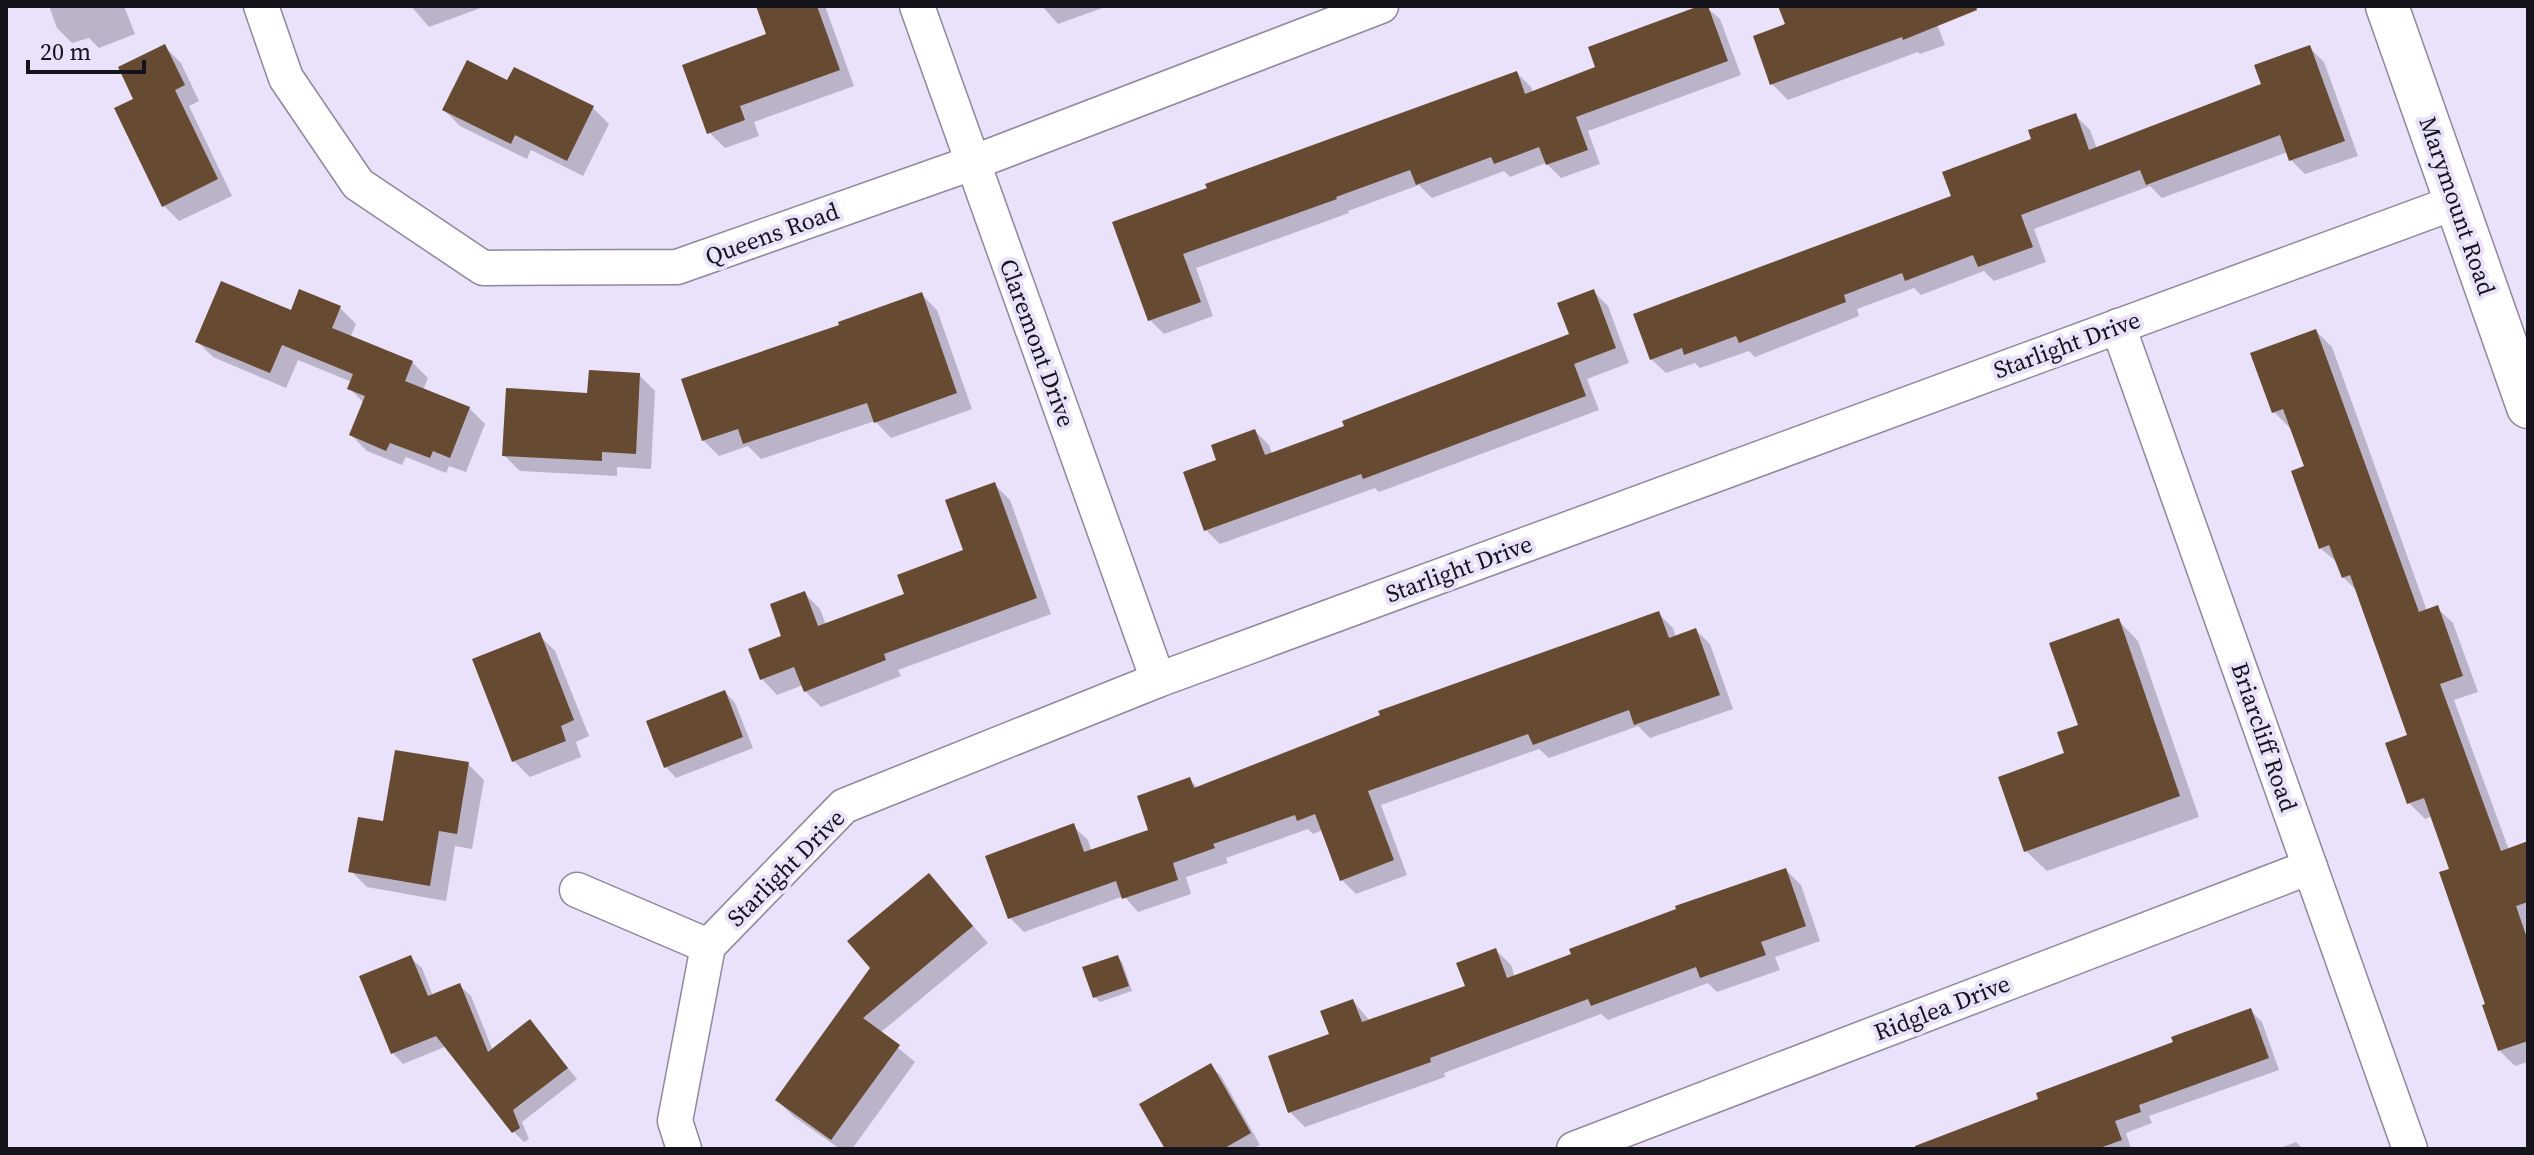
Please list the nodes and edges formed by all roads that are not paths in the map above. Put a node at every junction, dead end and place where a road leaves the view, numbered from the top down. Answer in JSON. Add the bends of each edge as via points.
{"nodes":[{"id":1,"x":261,"y":6,"type":"edge"},
{"id":2,"x":917,"y":6,"type":"edge"},
{"id":3,"x":1381,"y":6,"type":"edge"},
{"id":4,"x":2387,"y":6,"type":"edge"},
{"id":5,"x":972,"y":163,"type":"junction"},
{"id":6,"x":2456,"y":202,"type":"junction"},
{"id":7,"x":2118,"y":326,"type":"junction"},
{"id":8,"x":2528,"y":407,"type":"edge"},
{"id":9,"x":1158,"y":680,"type":"junction"},
{"id":10,"x":2310,"y":867,"type":"junction"},
{"id":11,"x":577,"y":890,"type":"dead end"},
{"id":12,"x":708,"y":946,"type":"junction"},
{"id":13,"x":684,"y":1149,"type":"edge"},
{"id":14,"x":1574,"y":1149,"type":"edge"},
{"id":15,"x":2410,"y":1149,"type":"edge"}],
"edges":[{"from":1,"to":5,"type":"street","name":"Queens Road","via":[[286,78],[358,184],[483,268],[677,267]]},
{"from":2,"to":5,"type":"street","name":"Claremont Drive"},
{"from":3,"to":5,"type":"street","name":"Queens Road"},
{"from":4,"to":6,"type":"street","name":"Marymount Road"},
{"from":5,"to":9,"type":"street","name":"Claremont Drive"},
{"from":6,"to":7,"type":"street","name":"Starlight Drive"},
{"from":6,"to":8,"type":"street","name":"Marymount Road"},
{"from":7,"to":9,"type":"street","name":"Starlight Drive"},
{"from":7,"to":10,"type":"street","name":"Briarcliff Road"},
{"from":9,"to":12,"type":"street","name":"Starlight Drive","via":[[844,806]]},
{"from":10,"to":14,"type":"street","name":"Ridglea Drive"},
{"from":10,"to":15,"type":"street","name":"Briarcliff Road"},
{"from":11,"to":12,"type":"street"},
{"from":12,"to":13,"type":"street","name":"Starlight Drive","via":[[675,1121]]}]}
